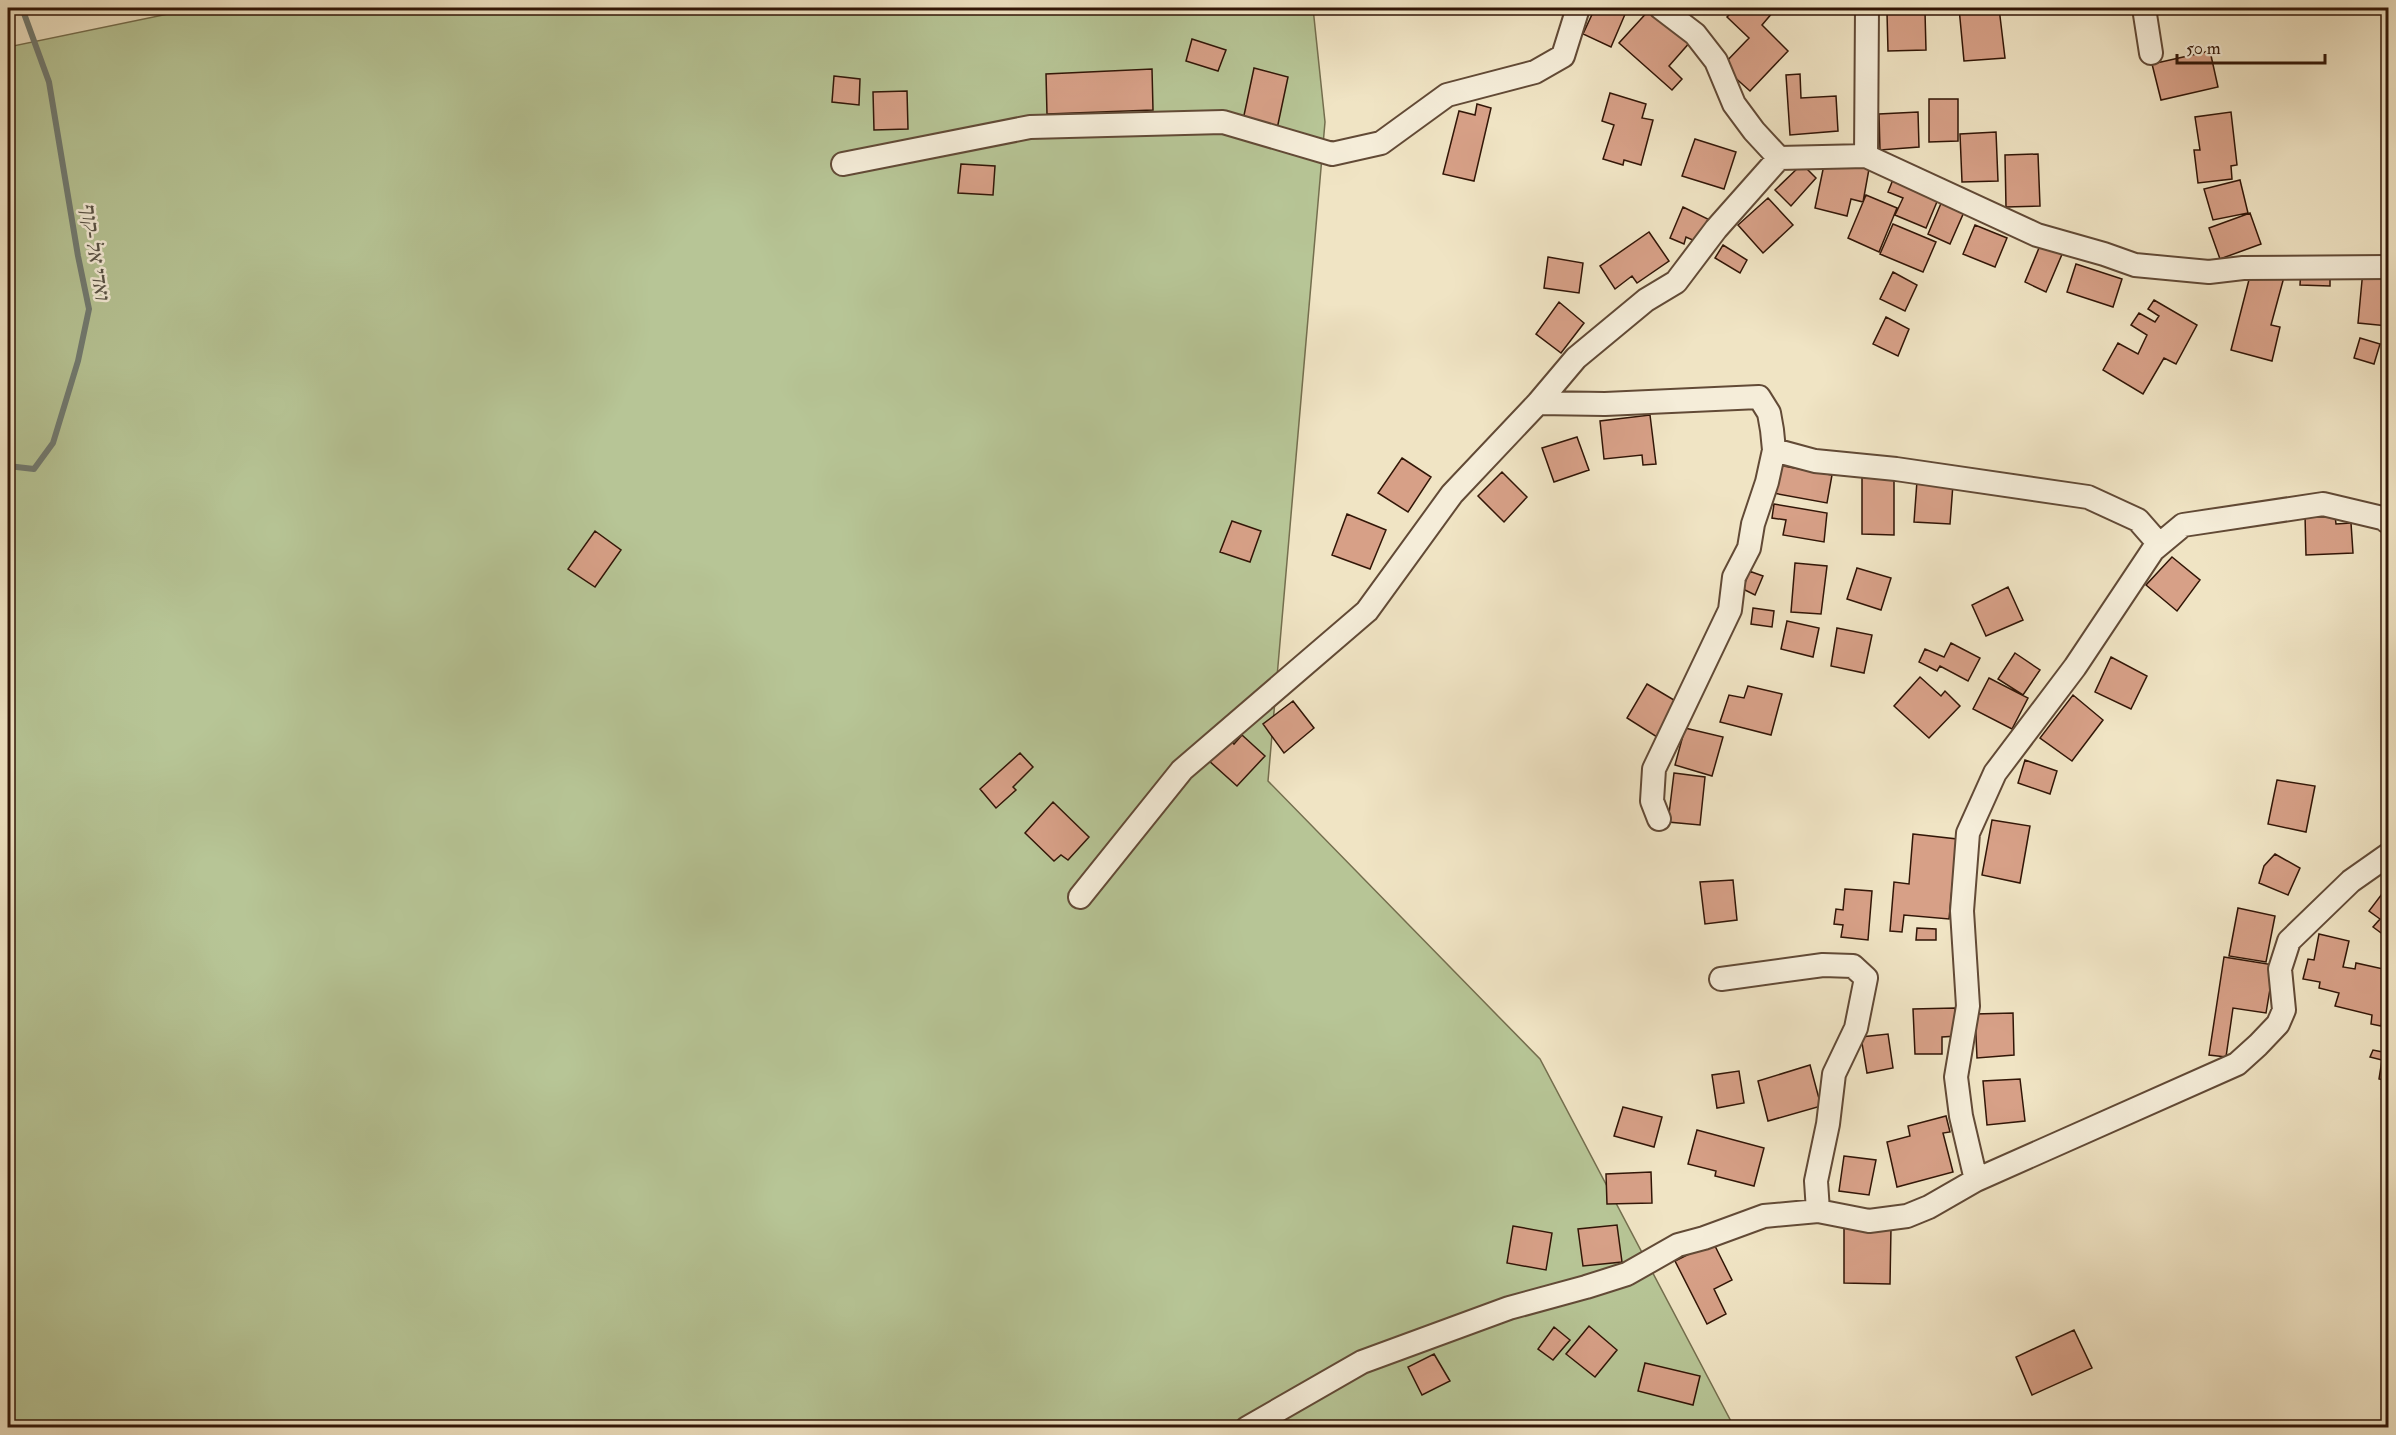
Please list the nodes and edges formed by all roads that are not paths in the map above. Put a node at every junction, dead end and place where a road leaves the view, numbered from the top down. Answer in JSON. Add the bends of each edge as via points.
{"nodes":[{"id":1,"x":1578,"y":8,"type":"edge"},
{"id":2,"x":1661,"y":8,"type":"edge"},
{"id":3,"x":1867,"y":8,"type":"edge"},
{"id":4,"x":2144,"y":8,"type":"edge"},
{"id":5,"x":2151,"y":53,"type":"dead end"},
{"id":6,"x":1866,"y":156,"type":"junction"},
{"id":7,"x":1779,"y":158,"type":"junction"},
{"id":8,"x":843,"y":164,"type":"dead end"},
{"id":9,"x":2388,"y":267,"type":"edge"},
{"id":10,"x":1538,"y":403,"type":"junction"},
{"id":11,"x":1774,"y":450,"type":"junction"},
{"id":12,"x":2388,"y":522,"type":"edge"},
{"id":13,"x":2159,"y":544,"type":"junction"},
{"id":14,"x":1659,"y":819,"type":"dead end"},
{"id":15,"x":2388,"y":855,"type":"edge"},
{"id":16,"x":1080,"y":897,"type":"dead end"},
{"id":17,"x":1721,"y":979,"type":"dead end"},
{"id":18,"x":1976,"y":1180,"type":"junction"},
{"id":19,"x":1818,"y":1210,"type":"junction"},
{"id":20,"x":1247,"y":1428,"type":"edge"}],
"edges":[{"from":1,"to":8,"type":"street","via":[[1563,56],[1535,72],[1447,95],[1382,143],[1332,154],[1223,122],[1030,127]]},
{"from":2,"to":7,"type":"street","via":[[1695,34],[1716,62],[1734,104]]},
{"from":3,"to":6,"type":"street"},
{"from":4,"to":5,"type":"street"},
{"from":6,"to":7,"type":"street"},
{"from":6,"to":9,"type":"street","via":[[2037,235],[2135,265],[2209,272],[2243,268]]},
{"from":7,"to":10,"type":"street","via":[[1716,229],[1676,282],[1646,300],[1576,358]]},
{"from":10,"to":11,"type":"street","via":[[1760,397],[1769,412]]},
{"from":10,"to":16,"type":"street","via":[[1452,494],[1367,611],[1182,770]]},
{"from":11,"to":13,"type":"street","via":[[1815,461],[2088,497],[2138,520]]},
{"from":11,"to":14,"type":"street","via":[[1749,548],[1734,577],[1730,610],[1654,769],[1652,801]]},
{"from":12,"to":13,"type":"street","via":[[2323,504],[2183,525]]},
{"from":13,"to":18,"type":"street","via":[[2075,667],[1995,773],[1968,832],[1962,912],[1968,1006],[1956,1077]]},
{"from":15,"to":18,"type":"street","via":[[2350,881],[2289,941],[2280,969],[2284,1011],[2278,1024],[2237,1064]]},
{"from":17,"to":19,"type":"street","via":[[1822,965],[1853,966],[1866,978],[1856,1028],[1834,1074],[1816,1180]]},
{"from":18,"to":19,"type":"street","via":[[1907,1216],[1869,1221]]},
{"from":19,"to":20,"type":"street","via":[[1764,1216],[1678,1245],[1627,1274],[1509,1308],[1362,1362]]}]}
